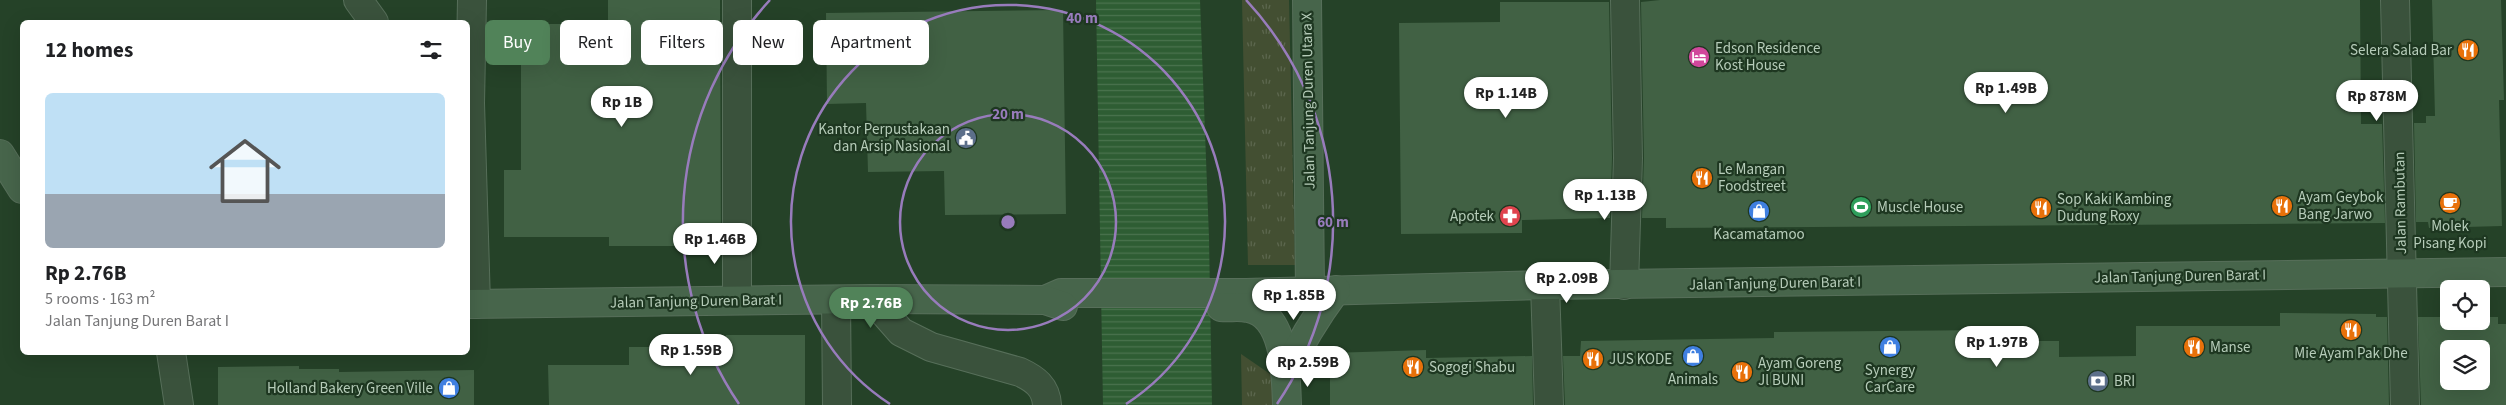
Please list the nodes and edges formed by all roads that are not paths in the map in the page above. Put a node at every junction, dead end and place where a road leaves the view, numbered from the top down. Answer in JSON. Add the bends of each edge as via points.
{"nodes":[{"id":1,"x":358,"y":0,"type":"edge"},
{"id":2,"x":472,"y":0,"type":"edge"},
{"id":3,"x":736,"y":0,"type":"edge"},
{"id":4,"x":1307,"y":0,"type":"edge"},
{"id":5,"x":1625,"y":0,"type":"edge"},
{"id":6,"x":2395,"y":0,"type":"edge"},
{"id":7,"x":373,"y":20,"type":"edge"},
{"id":8,"x":470,"y":68,"type":"edge"},
{"id":9,"x":0,"y":154,"type":"edge"},
{"id":10,"x":470,"y":169,"type":"edge"},
{"id":11,"x":20,"y":186,"type":"edge"},
{"id":12,"x":2506,"y":272,"type":"edge"},
{"id":13,"x":2401,"y":273,"type":"junction"},
{"id":14,"x":1624,"y":285,"type":"junction"},
{"id":15,"x":1545,"y":286,"type":"junction"},
{"id":16,"x":1323,"y":291,"type":"junction"},
{"id":17,"x":872,"y":299,"type":"junction"},
{"id":18,"x":737,"y":300,"type":"junction"},
{"id":19,"x":836,"y":300,"type":"junction"},
{"id":20,"x":1248,"y":300,"type":"junction"},
{"id":21,"x":472,"y":304,"type":"edge"},
{"id":22,"x":171,"y":355,"type":"edge"},
{"id":23,"x":1286,"y":373,"type":"junction"},
{"id":24,"x":179,"y":405,"type":"edge"},
{"id":25,"x":837,"y":405,"type":"edge"},
{"id":26,"x":1047,"y":405,"type":"edge"},
{"id":27,"x":1287,"y":405,"type":"edge"},
{"id":28,"x":1549,"y":405,"type":"edge"},
{"id":29,"x":2405,"y":405,"type":"edge"}],
"edges":[{"from":1,"to":7,"type":"street"},
{"from":2,"to":8,"type":"street"},
{"from":3,"to":18,"type":"street"},
{"from":4,"to":16,"type":"street","name":"Jalan Tanjung Duren Utara X"},
{"from":5,"to":14,"type":"street","via":[[1628,158]]},
{"from":6,"to":13,"type":"street","name":"Jalan Rambutan"},
{"from":9,"to":11,"type":"street"},
{"from":10,"to":21,"type":"street"},
{"from":12,"to":13,"type":"street","name":"Jalan Tanjung Duren Barat I"},
{"from":13,"to":14,"type":"street","name":"Jalan Tanjung Duren Barat I"},
{"from":13,"to":29,"type":"street","name":"Jalan Rambutan"},
{"from":14,"to":15,"type":"street","name":"Jalan Tanjung Duren Barat I"},
{"from":15,"to":16,"type":"street","name":"Jalan Tanjung Duren Barat I"},
{"from":15,"to":28,"type":"street"},
{"from":16,"to":20,"type":"street","name":"Jalan Tanjung Duren Barat I"},
{"from":16,"to":23,"type":"street"},
{"from":17,"to":19,"type":"street","name":"Jalan Tanjung Duren Barat I"},
{"from":17,"to":20,"type":"street","name":"Jalan Tanjung Duren Barat I"},
{"from":17,"to":26,"type":"street","via":[[901,332],[931,347],[1031,378],[1042,387]]},
{"from":18,"to":19,"type":"street","name":"Jalan Tanjung Duren Barat I"},
{"from":18,"to":21,"type":"street","name":"Jalan Tanjung Duren Barat I"},
{"from":19,"to":25,"type":"street"},
{"from":20,"to":23,"type":"street","via":[[1268,317],[1280,344]]},
{"from":22,"to":24,"type":"street"},
{"from":23,"to":27,"type":"street"}]}
